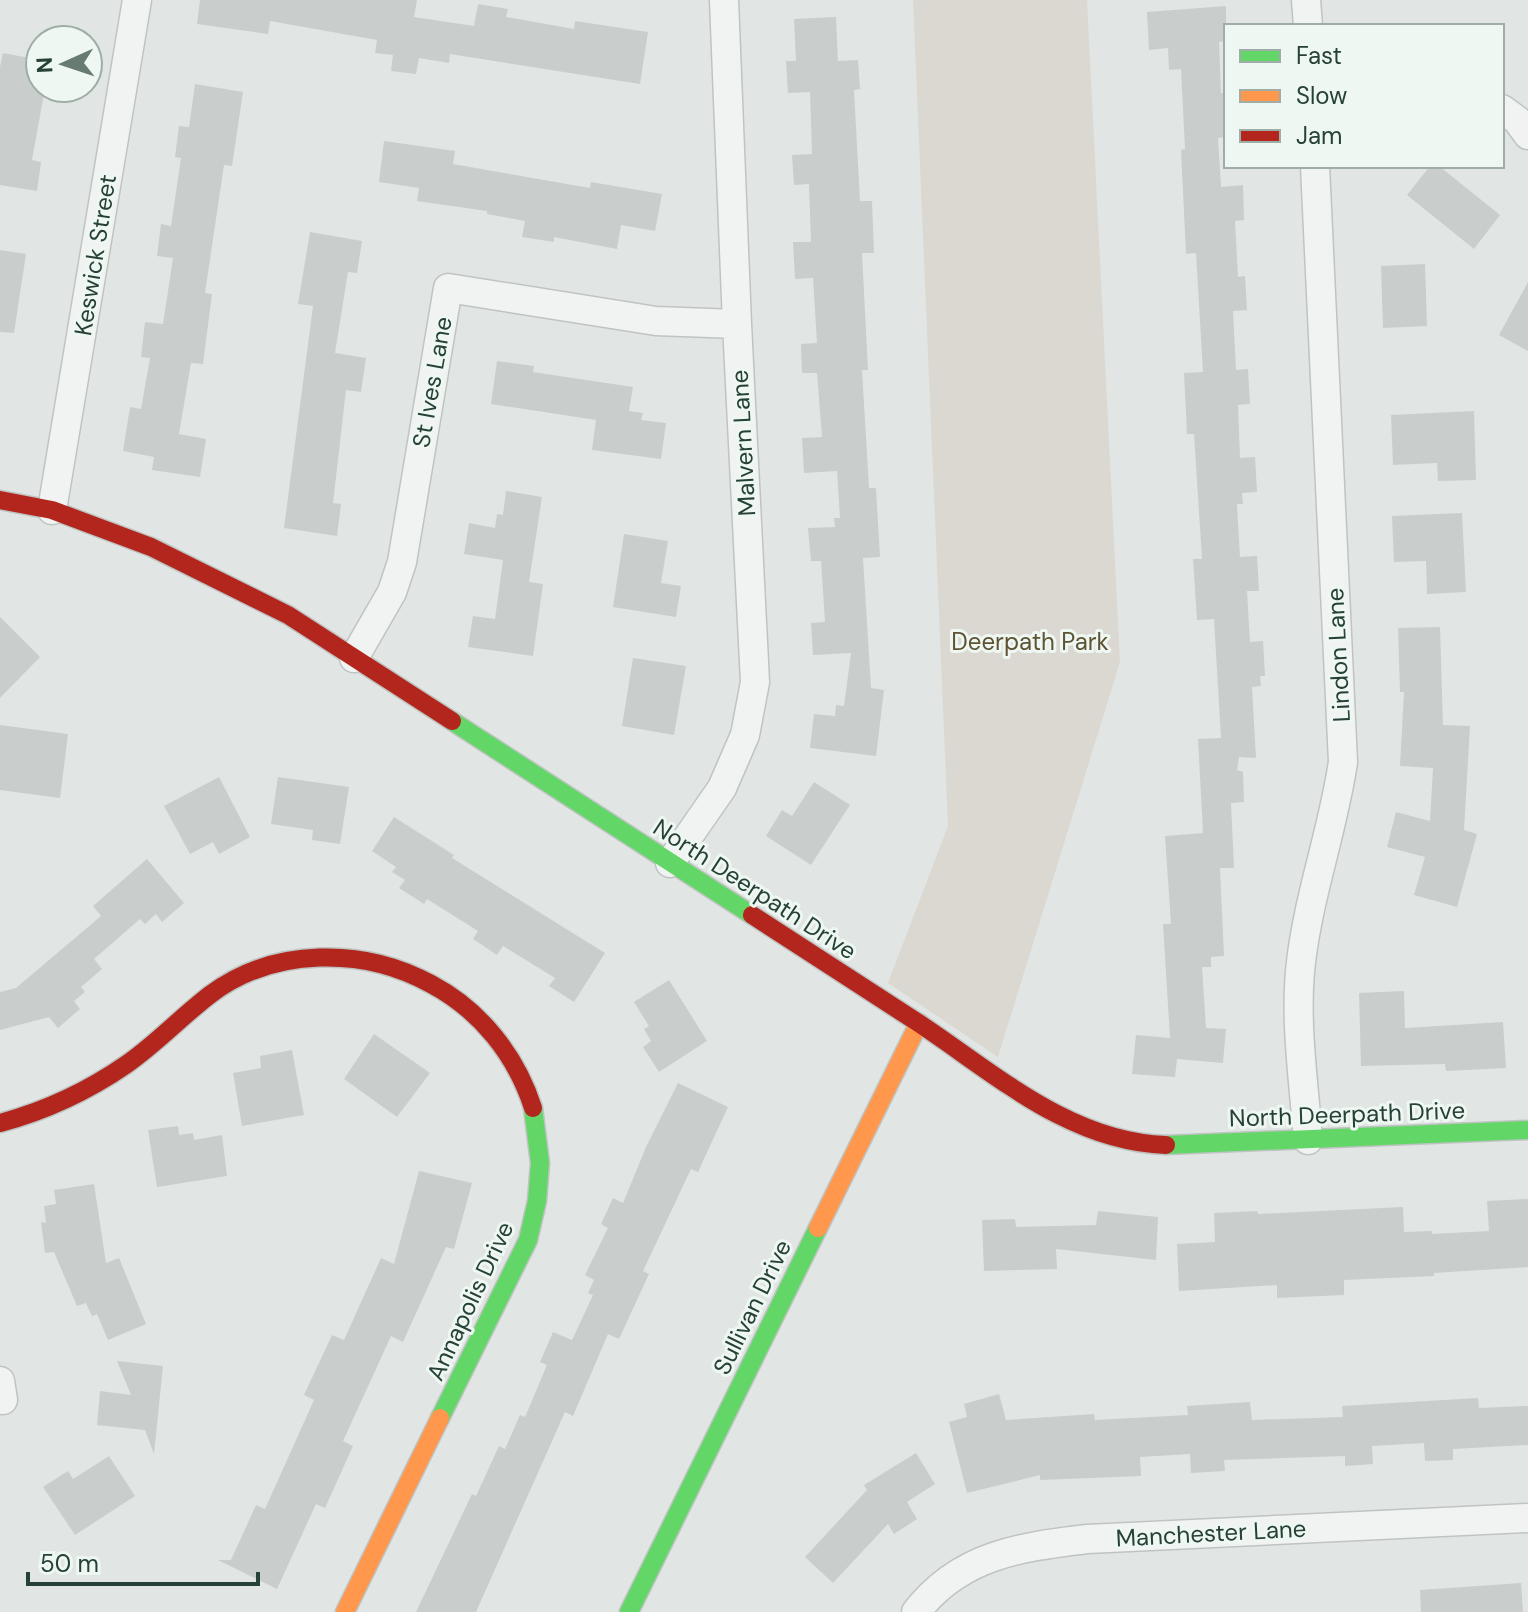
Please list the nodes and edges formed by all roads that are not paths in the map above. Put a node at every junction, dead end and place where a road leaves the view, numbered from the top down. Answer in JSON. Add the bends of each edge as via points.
{"nodes":[{"id":1,"x":137,"y":0,"type":"edge"},
{"id":2,"x":724,"y":0,"type":"edge"},
{"id":3,"x":1306,"y":0,"type":"edge"},
{"id":4,"x":1308,"y":24,"type":"edge"},
{"id":5,"x":1504,"y":110,"type":"edge"},
{"id":6,"x":1528,"y":135,"type":"edge"},
{"id":7,"x":1315,"y":168,"type":"edge"},
{"id":8,"x":737,"y":324,"type":"junction"},
{"id":9,"x":0,"y":500,"type":"edge"},
{"id":10,"x":52,"y":510,"type":"junction"},
{"id":11,"x":354,"y":658,"type":"junction"},
{"id":12,"x":670,"y":863,"type":"junction"},
{"id":13,"x":919,"y":1023,"type":"junction"},
{"id":14,"x":0,"y":1123,"type":"edge"},
{"id":15,"x":1528,"y":1130,"type":"edge"},
{"id":16,"x":1308,"y":1140,"type":"junction"},
{"id":17,"x":1528,"y":1518,"type":"edge"},
{"id":18,"x":345,"y":1612,"type":"edge"},
{"id":19,"x":629,"y":1612,"type":"edge"},
{"id":20,"x":916,"y":1612,"type":"edge"}],
"edges":[{"from":1,"to":10,"type":"street","name":"Keswick Street"},
{"from":2,"to":8,"type":"street","name":"Malvern Lane"},
{"from":3,"to":4,"type":"street"},
{"from":5,"to":6,"type":"street"},
{"from":7,"to":16,"type":"street","name":"Lindon Lane","via":[[1343,762],[1301,962]]},
{"from":8,"to":11,"type":"street","name":"St Ives Lane","via":[[656,321],[448,288],[402,562],[392,592]]},
{"from":8,"to":12,"type":"street","name":"Malvern Lane","via":[[755,682],[745,735],[722,788]]},
{"from":9,"to":10,"type":"street","name":"North Deerpath Drive"},
{"from":10,"to":11,"type":"street","name":"North Deerpath Drive","via":[[151,547],[288,615]]},
{"from":11,"to":12,"type":"street","name":"North Deerpath Drive"},
{"from":12,"to":13,"type":"street","name":"North Deerpath Drive"},
{"from":13,"to":16,"type":"street","name":"North Deerpath Drive","via":[[1030,1099],[1080,1126],[1125,1140],[1162,1145]]},
{"from":13,"to":19,"type":"street","name":"Sullivan Drive"},
{"from":14,"to":18,"type":"street","name":"Annapolis Drive","via":[[96,1084],[228,982],[297,959],[366,959],[397,967],[445,990],[490,1030],[524,1084],[537,1118],[542,1144],[538,1205],[528,1240]]},
{"from":15,"to":16,"type":"street","name":"North Deerpath Drive"},
{"from":17,"to":20,"type":"street","name":"Manchester Lane","via":[[1021,1546],[961,1570]]}]}
